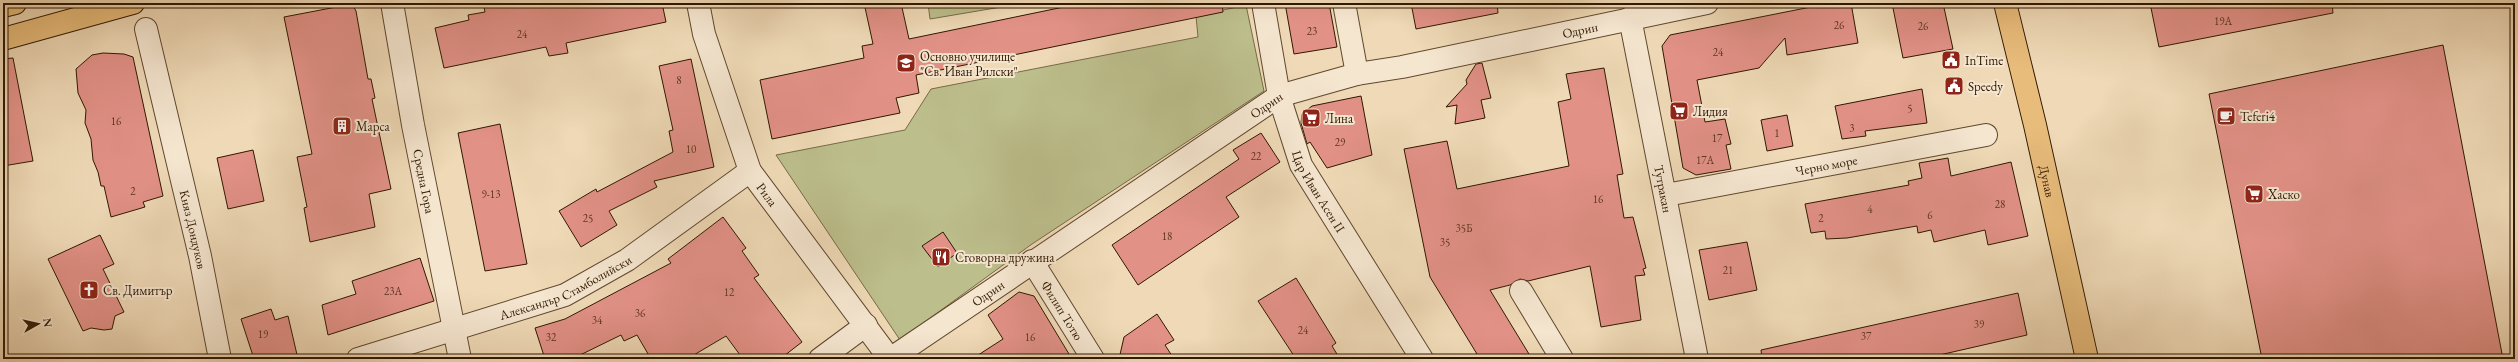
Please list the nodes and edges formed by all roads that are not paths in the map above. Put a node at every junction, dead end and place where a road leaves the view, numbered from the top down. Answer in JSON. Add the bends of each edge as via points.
{"nodes":[{"id":1,"x":15,"y":3,"type":"edge"},
{"id":2,"x":133,"y":3,"type":"edge"},
{"id":3,"x":392,"y":3,"type":"edge"},
{"id":4,"x":698,"y":3,"type":"edge"},
{"id":5,"x":1264,"y":3,"type":"edge"},
{"id":6,"x":1344,"y":3,"type":"edge"},
{"id":7,"x":1707,"y":3,"type":"edge"},
{"id":8,"x":2005,"y":3,"type":"edge"},
{"id":9,"x":3,"y":6,"type":"edge"},
{"id":10,"x":1630,"y":18,"type":"junction"},
{"id":11,"x":146,"y":29,"type":"dead end"},
{"id":12,"x":3,"y":39,"type":"edge"},
{"id":13,"x":1357,"y":74,"type":"junction"},
{"id":14,"x":1279,"y":96,"type":"junction"},
{"id":15,"x":1986,"y":136,"type":"dead end"},
{"id":16,"x":750,"y":171,"type":"junction"},
{"id":17,"x":1666,"y":195,"type":"junction"},
{"id":18,"x":1032,"y":261,"type":"junction"},
{"id":19,"x":1520,"y":291,"type":"dead end"},
{"id":20,"x":866,"y":325,"type":"junction"},
{"id":21,"x":454,"y":328,"type":"junction"},
{"id":22,"x":220,"y":359,"type":"edge"},
{"id":23,"x":358,"y":359,"type":"edge"},
{"id":24,"x":460,"y":359,"type":"edge"},
{"id":25,"x":820,"y":359,"type":"edge"},
{"id":26,"x":890,"y":359,"type":"edge"},
{"id":27,"x":1093,"y":359,"type":"edge"},
{"id":28,"x":1422,"y":359,"type":"edge"},
{"id":29,"x":1562,"y":359,"type":"edge"},
{"id":30,"x":1697,"y":359,"type":"edge"},
{"id":31,"x":2087,"y":359,"type":"edge"}],
"edges":[{"from":1,"to":9,"type":"main road"},
{"from":2,"to":12,"type":"main road"},
{"from":3,"to":21,"type":"street","name":"Средна Гора","via":[[414,132]]},
{"from":4,"to":16,"type":"street","name":"Рила","via":[[704,34]]},
{"from":5,"to":14,"type":"street","name":"Цар Иван Асен II"},
{"from":6,"to":13,"type":"street"},
{"from":7,"to":10,"type":"street","name":"Одрин"},
{"from":8,"to":31,"type":"main road","name":"Дунав"},
{"from":10,"to":13,"type":"street","name":"Одрин","via":[[1402,67]]},
{"from":10,"to":17,"type":"street","name":"Тутракан"},
{"from":11,"to":22,"type":"street","name":"Княз Дондуков","via":[[200,256]]},
{"from":13,"to":14,"type":"street","name":"Одрин"},
{"from":14,"to":18,"type":"street","name":"Одрин"},
{"from":14,"to":28,"type":"street","name":"Цар Иван Асен II","via":[[1301,165]]},
{"from":15,"to":17,"type":"street","name":"Черно море"},
{"from":16,"to":20,"type":"street","name":"Рила"},
{"from":16,"to":21,"type":"street","name":"Александър Стамболийски","via":[[627,260],[564,295]]},
{"from":17,"to":30,"type":"street","name":"Тутракан"},
{"from":18,"to":26,"type":"street","name":"Одрин"},
{"from":18,"to":27,"type":"street","name":"Филип Тотю"},
{"from":19,"to":29,"type":"street"},
{"from":20,"to":25,"type":"street"},
{"from":20,"to":26,"type":"street","name":"Рила"},
{"from":21,"to":23,"type":"street","name":"Александър Стамболийски"},
{"from":21,"to":24,"type":"street","name":"Средна Гора"}]}
